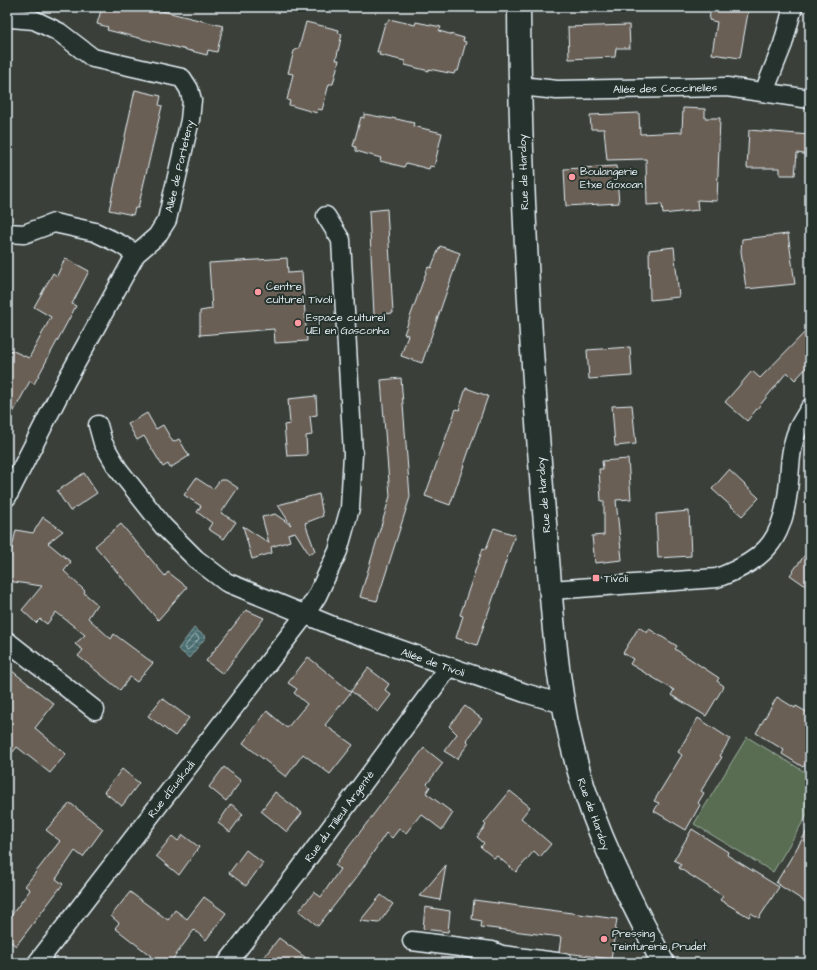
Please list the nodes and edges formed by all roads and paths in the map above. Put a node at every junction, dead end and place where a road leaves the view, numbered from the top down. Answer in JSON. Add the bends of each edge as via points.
{"nodes":[{"id":1,"x":519,"y":7,"type":"edge"},
{"id":2,"x":793,"y":7,"type":"edge"},
{"id":3,"x":7,"y":19,"type":"edge"},
{"id":4,"x":520,"y":83,"type":"junction"},
{"id":5,"x":764,"y":92,"type":"junction"},
{"id":6,"x":810,"y":99,"type":"edge"},
{"id":7,"x":326,"y":216,"type":"dead end"},
{"id":8,"x":7,"y":233,"type":"edge"},
{"id":9,"x":136,"y":254,"type":"junction"},
{"id":10,"x":810,"y":408,"type":"edge"},
{"id":11,"x":98,"y":425,"type":"dead end"},
{"id":12,"x":7,"y":497,"type":"edge"},
{"id":13,"x":551,"y":590,"type":"junction"},
{"id":14,"x":305,"y":615,"type":"junction"},
{"id":15,"x":7,"y":641,"type":"edge"},
{"id":16,"x":449,"y":667,"type":"junction"},
{"id":17,"x":563,"y":704,"type":"junction"},
{"id":18,"x":95,"y":710,"type":"dead end"},
{"id":19,"x":412,"y":940,"type":"dead end"},
{"id":20,"x":499,"y":959,"type":"edge"},
{"id":21,"x":37,"y":963,"type":"edge"},
{"id":22,"x":227,"y":963,"type":"edge"},
{"id":23,"x":564,"y":963,"type":"edge"},
{"id":24,"x":663,"y":963,"type":"edge"}],
"edges":[{"from":1,"to":4,"type":"street","name":"Rue de Hardoy"},
{"from":2,"to":5,"type":"street","via":[[783,44]]},
{"from":3,"to":9,"type":"street","name":"Allée de Porteteny","via":[[34,20],[59,32],[93,58],[182,78],[189,89],[192,100],[190,120],[167,220],[157,236]]},
{"from":4,"to":5,"type":"street","name":"Allée des Coccinelles","via":[[530,87],[557,90],[727,87]]},
{"from":4,"to":13,"type":"street","name":"Rue de Hardoy","via":[[529,321]]},
{"from":5,"to":6,"type":"street","name":"Allée des Coccinelles"},
{"from":7,"to":14,"type":"street","name":"Rue d'Euskadi","via":[[341,240],[353,454],[350,508],[338,551]]},
{"from":8,"to":9,"type":"street","via":[[24,234],[54,223],[95,232]]},
{"from":9,"to":12,"type":"street","name":"Allée de Porteteny"},
{"from":10,"to":13,"type":"street","via":[[798,430],[791,457],[783,519],[775,537],[762,554],[746,565],[705,580]]},
{"from":11,"to":14,"type":"street","name":"Allée de Tivoli","via":[[103,443],[118,469],[163,526],[196,559],[226,582]]},
{"from":13,"to":17,"type":"street","name":"Rue de Hardoy"},
{"from":14,"to":16,"type":"street","name":"Allée de Tivoli"},
{"from":14,"to":21,"type":"street","name":"Rue d'Euskadi"},
{"from":15,"to":18,"type":"street"},
{"from":16,"to":17,"type":"street","name":"Allée de Tivoli","via":[[525,694]]},
{"from":16,"to":22,"type":"street","name":"Rue du Tilleul Argenté"},
{"from":17,"to":24,"type":"street","name":"Rue de Hardoy","via":[[582,786],[608,853]]},
{"from":19,"to":20,"type":"street","via":[[492,951]]},
{"from":20,"to":23,"type":"street"}]}
